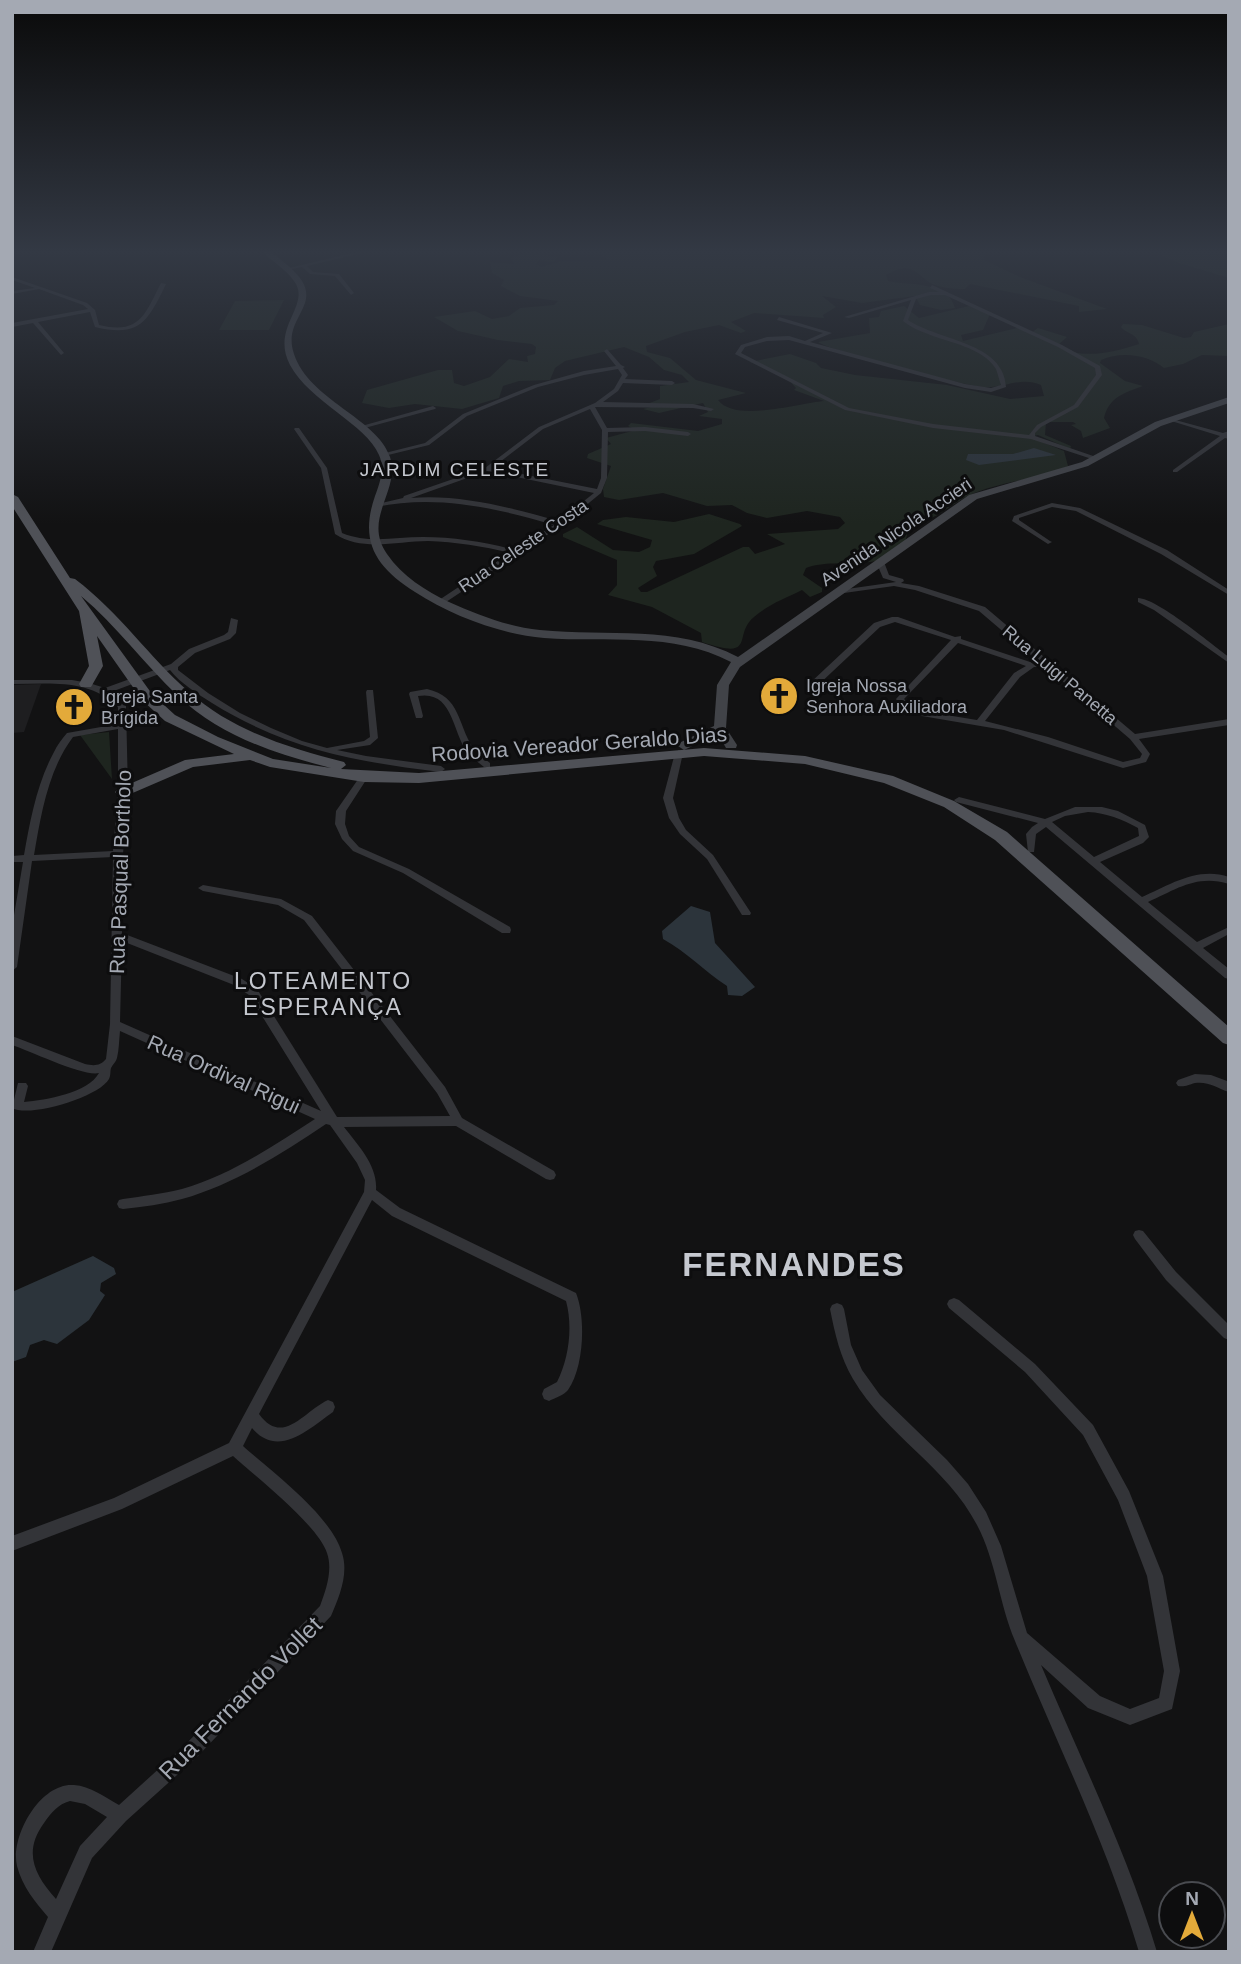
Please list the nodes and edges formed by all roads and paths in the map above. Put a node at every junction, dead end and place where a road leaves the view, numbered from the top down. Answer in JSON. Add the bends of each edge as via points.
{"nodes":[{"id":1,"x":51,"y":341,"type":"edge"},
{"id":2,"x":288,"y":341,"type":"edge"},
{"id":3,"x":760,"y":341,"type":"edge"},
{"id":4,"x":799,"y":341,"type":"edge"},
{"id":5,"x":808,"y":341,"type":"edge"},
{"id":6,"x":954,"y":341,"type":"edge"},
{"id":7,"x":1048,"y":341,"type":"edge"},
{"id":8,"x":804,"y":342,"type":"junction"},
{"id":9,"x":607,"y":351,"type":"dead end"},
{"id":10,"x":61,"y":353,"type":"dead end"},
{"id":11,"x":622,"y":367,"type":"junction"},
{"id":12,"x":624,"y":381,"type":"junction"},
{"id":13,"x":672,"y":383,"type":"dead end"},
{"id":14,"x":1229,"y":400,"type":"edge"},
{"id":15,"x":594,"y":405,"type":"junction"},
{"id":16,"x":433,"y":408,"type":"dead end"},
{"id":17,"x":711,"y":409,"type":"dead end"},
{"id":18,"x":1174,"y":418,"type":"junction"},
{"id":19,"x":361,"y":427,"type":"junction"},
{"id":20,"x":297,"y":429,"type":"dead end"},
{"id":21,"x":605,"y":430,"type":"junction"},
{"id":22,"x":688,"y":435,"type":"dead end"},
{"id":23,"x":1228,"y":435,"type":"edge"},
{"id":24,"x":1032,"y":437,"type":"junction"},
{"id":25,"x":384,"y":454,"type":"junction"},
{"id":26,"x":1097,"y":459,"type":"junction"},
{"id":27,"x":487,"y":469,"type":"junction"},
{"id":28,"x":1175,"y":471,"type":"dead end"},
{"id":29,"x":599,"y":492,"type":"junction"},
{"id":30,"x":12,"y":497,"type":"edge"},
{"id":31,"x":406,"y":497,"type":"junction"},
{"id":32,"x":376,"y":505,"type":"junction"},
{"id":33,"x":560,"y":524,"type":"junction"},
{"id":34,"x":373,"y":542,"type":"junction"},
{"id":35,"x":1048,"y":542,"type":"dead end"},
{"id":36,"x":516,"y":553,"type":"junction"},
{"id":37,"x":881,"y":564,"type":"junction"},
{"id":38,"x":886,"y":576,"type":"junction"},
{"id":39,"x":65,"y":578,"type":"junction"},
{"id":40,"x":876,"y":585,"type":"junction"},
{"id":41,"x":840,"y":592,"type":"junction"},
{"id":42,"x":1229,"y":593,"type":"edge"},
{"id":43,"x":1141,"y":600,"type":"dead end"},
{"id":44,"x":440,"y":602,"type":"junction"},
{"id":45,"x":968,"y":603,"type":"junction"},
{"id":46,"x":86,"y":611,"type":"junction"},
{"id":47,"x":234,"y":620,"type":"dead end"},
{"id":48,"x":958,"y":638,"type":"junction"},
{"id":49,"x":1020,"y":641,"type":"junction"},
{"id":50,"x":985,"y":647,"type":"junction"},
{"id":51,"x":1229,"y":661,"type":"edge"},
{"id":52,"x":739,"y":662,"type":"junction"},
{"id":53,"x":1047,"y":664,"type":"junction"},
{"id":54,"x":1032,"y":665,"type":"junction"},
{"id":55,"x":163,"y":670,"type":"junction"},
{"id":56,"x":12,"y":682,"type":"edge"},
{"id":57,"x":86,"y":684,"type":"junction"},
{"id":58,"x":813,"y":685,"type":"dead end"},
{"id":59,"x":105,"y":691,"type":"junction"},
{"id":60,"x":370,"y":692,"type":"dead end"},
{"id":61,"x":419,"y":716,"type":"dead end"},
{"id":62,"x":979,"y":722,"type":"junction"},
{"id":63,"x":1229,"y":722,"type":"edge"},
{"id":64,"x":123,"y":726,"type":"junction"},
{"id":65,"x":720,"y":728,"type":"junction"},
{"id":66,"x":1133,"y":737,"type":"junction"},
{"id":67,"x":731,"y":745,"type":"junction"},
{"id":68,"x":681,"y":749,"type":"junction"},
{"id":69,"x":324,"y":750,"type":"junction"},
{"id":70,"x":259,"y":757,"type":"junction"},
{"id":71,"x":487,"y":765,"type":"junction"},
{"id":72,"x":441,"y":769,"type":"junction"},
{"id":73,"x":365,"y":774,"type":"junction"},
{"id":74,"x":123,"y":792,"type":"junction"},
{"id":75,"x":959,"y":800,"type":"junction"},
{"id":76,"x":1046,"y":822,"type":"junction"},
{"id":77,"x":1031,"y":849,"type":"junction"},
{"id":78,"x":118,"y":854,"type":"junction"},
{"id":79,"x":26,"y":858,"type":"junction"},
{"id":80,"x":12,"y":859,"type":"edge"},
{"id":81,"x":1093,"y":860,"type":"junction"},
{"id":82,"x":1229,"y":881,"type":"edge"},
{"id":83,"x":203,"y":888,"type":"dead end"},
{"id":84,"x":1142,"y":901,"type":"junction"},
{"id":85,"x":746,"y":913,"type":"dead end"},
{"id":86,"x":506,"y":930,"type":"dead end"},
{"id":87,"x":1229,"y":930,"type":"edge"},
{"id":88,"x":118,"y":936,"type":"junction"},
{"id":89,"x":1196,"y":947,"type":"junction"},
{"id":90,"x":12,"y":967,"type":"edge"},
{"id":91,"x":1229,"y":975,"type":"edge"},
{"id":92,"x":1229,"y":1023,"type":"edge"},
{"id":93,"x":115,"y":1024,"type":"junction"},
{"id":94,"x":1229,"y":1038,"type":"edge"},
{"id":95,"x":12,"y":1040,"type":"edge"},
{"id":96,"x":108,"y":1063,"type":"junction"},
{"id":97,"x":1182,"y":1083,"type":"dead end"},
{"id":98,"x":22,"y":1086,"type":"dead end"},
{"id":99,"x":1229,"y":1087,"type":"edge"},
{"id":100,"x":329,"y":1121,"type":"junction"},
{"id":101,"x":458,"y":1121,"type":"junction"},
{"id":102,"x":550,"y":1175,"type":"dead end"},
{"id":103,"x":371,"y":1186,"type":"junction"},
{"id":104,"x":123,"y":1204,"type":"dead end"},
{"id":105,"x":1139,"y":1235,"type":"dead end"},
{"id":106,"x":954,"y":1304,"type":"dead end"},
{"id":107,"x":837,"y":1309,"type":"dead end"},
{"id":108,"x":1229,"y":1334,"type":"edge"},
{"id":109,"x":548,"y":1394,"type":"dead end"},
{"id":110,"x":328,"y":1407,"type":"dead end"},
{"id":111,"x":251,"y":1415,"type":"junction"},
{"id":112,"x":234,"y":1448,"type":"junction"},
{"id":113,"x":12,"y":1544,"type":"edge"},
{"id":114,"x":1021,"y":1636,"type":"junction"},
{"id":115,"x":120,"y":1815,"type":"junction"},
{"id":116,"x":58,"y":1914,"type":"junction"},
{"id":117,"x":42,"y":1952,"type":"edge"},
{"id":118,"x":1148,"y":1952,"type":"edge"}],
"edges":[{"from":1,"to":10,"type":"street"},
{"from":2,"to":19,"type":"street","via":[[295,365]]},
{"from":3,"to":24,"type":"street","via":[[743,345],[738,354],[847,409],[933,426]]},
{"from":4,"to":8,"type":"street"},
{"from":5,"to":8,"type":"street"},
{"from":6,"to":8,"type":"street","via":[[982,354],[1004,386],[984,390]]},
{"from":7,"to":24,"type":"street","via":[[1098,367],[1099,375],[1076,406],[1039,426]]},
{"from":9,"to":11,"type":"street"},
{"from":11,"to":12,"type":"street"},
{"from":11,"to":25,"type":"street","via":[[536,386],[466,415],[427,444]]},
{"from":12,"to":13,"type":"street"},
{"from":12,"to":15,"type":"street"},
{"from":14,"to":18,"type":"street","name":"Avenida Nicola Accieri"},
{"from":15,"to":17,"type":"street"},
{"from":15,"to":21,"type":"street"},
{"from":15,"to":27,"type":"street","via":[[541,428]]},
{"from":16,"to":19,"type":"street"},
{"from":18,"to":23,"type":"street"},
{"from":18,"to":26,"type":"street","name":"Avenida Nicola Accieri"},
{"from":19,"to":25,"type":"street"},
{"from":20,"to":34,"type":"street","via":[[324,468],[340,534]]},
{"from":21,"to":22,"type":"street"},
{"from":21,"to":29,"type":"street","name":"Rua Celeste Costa","via":[[604,478]]},
{"from":23,"to":28,"type":"street"},
{"from":24,"to":26,"type":"street"},
{"from":25,"to":32,"type":"street","via":[[387,465]]},
{"from":26,"to":37,"type":"street","name":"Avenida Nicola Accieri","via":[[974,497]]},
{"from":27,"to":29,"type":"street"},
{"from":27,"to":31,"type":"street"},
{"from":29,"to":33,"type":"street","name":"Rua Celeste Costa"},
{"from":30,"to":39,"type":"main road","name":"Rodovia Vereador Geraldo Dias"},
{"from":31,"to":32,"type":"street"},
{"from":31,"to":33,"type":"street","via":[[507,509]]},
{"from":32,"to":34,"type":"street"},
{"from":33,"to":36,"type":"street","name":"Rua Celeste Costa"},
{"from":34,"to":36,"type":"street","via":[[461,541]]},
{"from":34,"to":44,"type":"street","via":[[402,578]]},
{"from":35,"to":42,"type":"street","via":[[1020,527],[1016,517],[1052,505],[1078,509],[1164,552]]},
{"from":36,"to":44,"type":"street","name":"Rua Celeste Costa"},
{"from":37,"to":38,"type":"street"},
{"from":37,"to":41,"type":"street","name":"Avenida Nicola Accieri"},
{"from":38,"to":40,"type":"street"},
{"from":38,"to":45,"type":"street","name":"Rua Luigi Panetta","via":[[936,587]]},
{"from":39,"to":46,"type":"main road","name":"Rodovia Vereador Geraldo Dias"},
{"from":39,"to":55,"type":"main road","via":[[94,597]]},
{"from":40,"to":41,"type":"street","name":"Rua Luigi Panetta"},
{"from":40,"to":45,"type":"street","name":"Rua Luigi Panetta","via":[[907,586]]},
{"from":41,"to":52,"type":"street","name":"Avenida Nicola Accieri"},
{"from":43,"to":51,"type":"street"},
{"from":44,"to":52,"type":"street","via":[[513,630],[690,639]]},
{"from":45,"to":49,"type":"street","name":"Rua Luigi Panetta"},
{"from":46,"to":57,"type":"main road","via":[[96,666]]},
{"from":46,"to":70,"type":"main road","name":"Rodovia Vereador Geraldo Dias","via":[[154,705],[189,729]]},
{"from":47,"to":55,"type":"street","via":[[227,637],[192,651]]},
{"from":48,"to":50,"type":"street"},
{"from":48,"to":58,"type":"street","via":[[888,619]]},
{"from":48,"to":62,"type":"street","via":[[900,699],[912,711]]},
{"from":49,"to":50,"type":"street","via":[[1010,648]]},
{"from":49,"to":53,"type":"street","name":"Rua Luigi Panetta"},
{"from":50,"to":54,"type":"street"},
{"from":52,"to":65,"type":"street","name":"Avenida Nicola Accieri","via":[[723,685]]},
{"from":53,"to":54,"type":"street"},
{"from":53,"to":66,"type":"street","name":"Rua Luigi Panetta"},
{"from":54,"to":62,"type":"street","via":[[1017,675]]},
{"from":55,"to":59,"type":"street"},
{"from":55,"to":69,"type":"street","via":[[174,671],[251,725]]},
{"from":55,"to":73,"type":"main road","via":[[187,698],[243,733],[300,756]]},
{"from":56,"to":57,"type":"street"},
{"from":57,"to":59,"type":"street"},
{"from":59,"to":64,"type":"street","name":"Rua Pasqual Bortholo","via":[[122,706]]},
{"from":60,"to":69,"type":"street","via":[[374,738]]},
{"from":61,"to":71,"type":"street","via":[[413,694],[424,691],[441,697],[450,704],[471,752]]},
{"from":62,"to":66,"type":"street","name":"Rua Luigi Panetta","via":[[1123,765],[1135,764],[1146,754]]},
{"from":63,"to":66,"type":"street"},
{"from":64,"to":74,"type":"street","name":"Rua Pasqual Bortholo"},
{"from":64,"to":79,"type":"street","via":[[80,732],[62,741]]},
{"from":65,"to":67,"type":"street"},
{"from":65,"to":68,"type":"street"},
{"from":67,"to":68,"type":"main road","name":"Rodovia Vereador Geraldo Dias"},
{"from":67,"to":75,"type":"main road","name":"Rodovia Vereador Geraldo Dias","via":[[864,764]]},
{"from":68,"to":71,"type":"main road","name":"Rodovia Vereador Geraldo Dias"},
{"from":68,"to":73,"type":"main road","name":"Rodovia Vereador Geraldo Dias","via":[[430,777]]},
{"from":68,"to":85,"type":"street","via":[[668,798],[674,818],[710,857]]},
{"from":68,"to":94,"type":"main road","name":"Rodovia Vereador Geraldo Dias","via":[[835,765],[888,779],[949,804],[1034,863]]},
{"from":69,"to":72,"type":"street","via":[[359,760]]},
{"from":70,"to":73,"type":"main road","name":"Rodovia Vereador Geraldo Dias","via":[[292,768]]},
{"from":70,"to":74,"type":"main road","via":[[190,763]]},
{"from":71,"to":72,"type":"main road","name":"Rodovia Vereador Geraldo Dias"},
{"from":72,"to":73,"type":"main road","name":"Rodovia Vereador Geraldo Dias"},
{"from":73,"to":86,"type":"street","via":[[341,811],[345,837],[356,849],[406,871]]},
{"from":74,"to":78,"type":"street","name":"Rua Pasqual Bortholo"},
{"from":75,"to":76,"type":"street"},
{"from":75,"to":77,"type":"main road","name":"Rodovia Vereador Geraldo Dias"},
{"from":76,"to":77,"type":"street","via":[[1031,834]]},
{"from":76,"to":81,"type":"street"},
{"from":76,"to":81,"type":"street","via":[[1093,807],[1142,827],[1140,841]]},
{"from":77,"to":92,"type":"main road","name":"Rodovia Vereador Geraldo Dias"},
{"from":78,"to":79,"type":"street"},
{"from":78,"to":88,"type":"street","name":"Rua Pasqual Bortholo"},
{"from":79,"to":80,"type":"street"},
{"from":79,"to":90,"type":"street"},
{"from":81,"to":84,"type":"street"},
{"from":82,"to":84,"type":"street","via":[[1201,876]]},
{"from":83,"to":101,"type":"street","via":[[281,902],[309,918],[441,1090]]},
{"from":84,"to":89,"type":"street"},
{"from":87,"to":89,"type":"street"},
{"from":88,"to":93,"type":"street","name":"Rua Pasqual Bortholo"},
{"from":88,"to":100,"type":"street","via":[[253,992]]},
{"from":89,"to":91,"type":"street"},
{"from":93,"to":96,"type":"street","name":"Rua Pasqual Bortholo"},
{"from":93,"to":100,"type":"street","name":"Rua Ordival Rigui"},
{"from":95,"to":96,"type":"street","via":[[84,1069]]},
{"from":96,"to":98,"type":"street","via":[[103,1078],[93,1086],[41,1105],[17,1106]]},
{"from":97,"to":99,"type":"street","via":[[1195,1077],[1209,1078]]},
{"from":100,"to":101,"type":"street"},
{"from":100,"to":103,"type":"street","via":[[362,1160]]},
{"from":100,"to":104,"type":"street","via":[[203,1190]]},
{"from":101,"to":102,"type":"street"},
{"from":103,"to":109,"type":"street","via":[[396,1212],[572,1297],[575,1328],[569,1370],[562,1387]]},
{"from":103,"to":111,"type":"street"},
{"from":105,"to":108,"type":"street","via":[[1171,1276]]},
{"from":106,"to":114,"type":"street","via":[[1030,1368],[1088,1430],[1118,1485],[1156,1576],[1172,1671],[1167,1703],[1130,1717],[1094,1702]]},
{"from":107,"to":114,"type":"street","via":[[840,1338],[874,1400],[965,1488],[983,1520]]},
{"from":110,"to":111,"type":"street","via":[[281,1436],[261,1431]]},
{"from":111,"to":112,"type":"street"},
{"from":112,"to":113,"type":"street","via":[[117,1504]]},
{"from":112,"to":115,"type":"street","name":"Rua Fernando Vollet","via":[[323,1530],[335,1551],[334,1592],[326,1611],[191,1751]]},
{"from":114,"to":118,"type":"street","via":[[1090,1788]]},
{"from":115,"to":116,"type":"street","name":"Rua Fernando Vollet","via":[[86,1852]]},
{"from":115,"to":116,"type":"street","via":[[85,1796],[68,1793],[51,1800],[34,1821],[22,1860],[33,1887]]},
{"from":116,"to":117,"type":"street","name":"Rua Fernando Vollet"}]}
